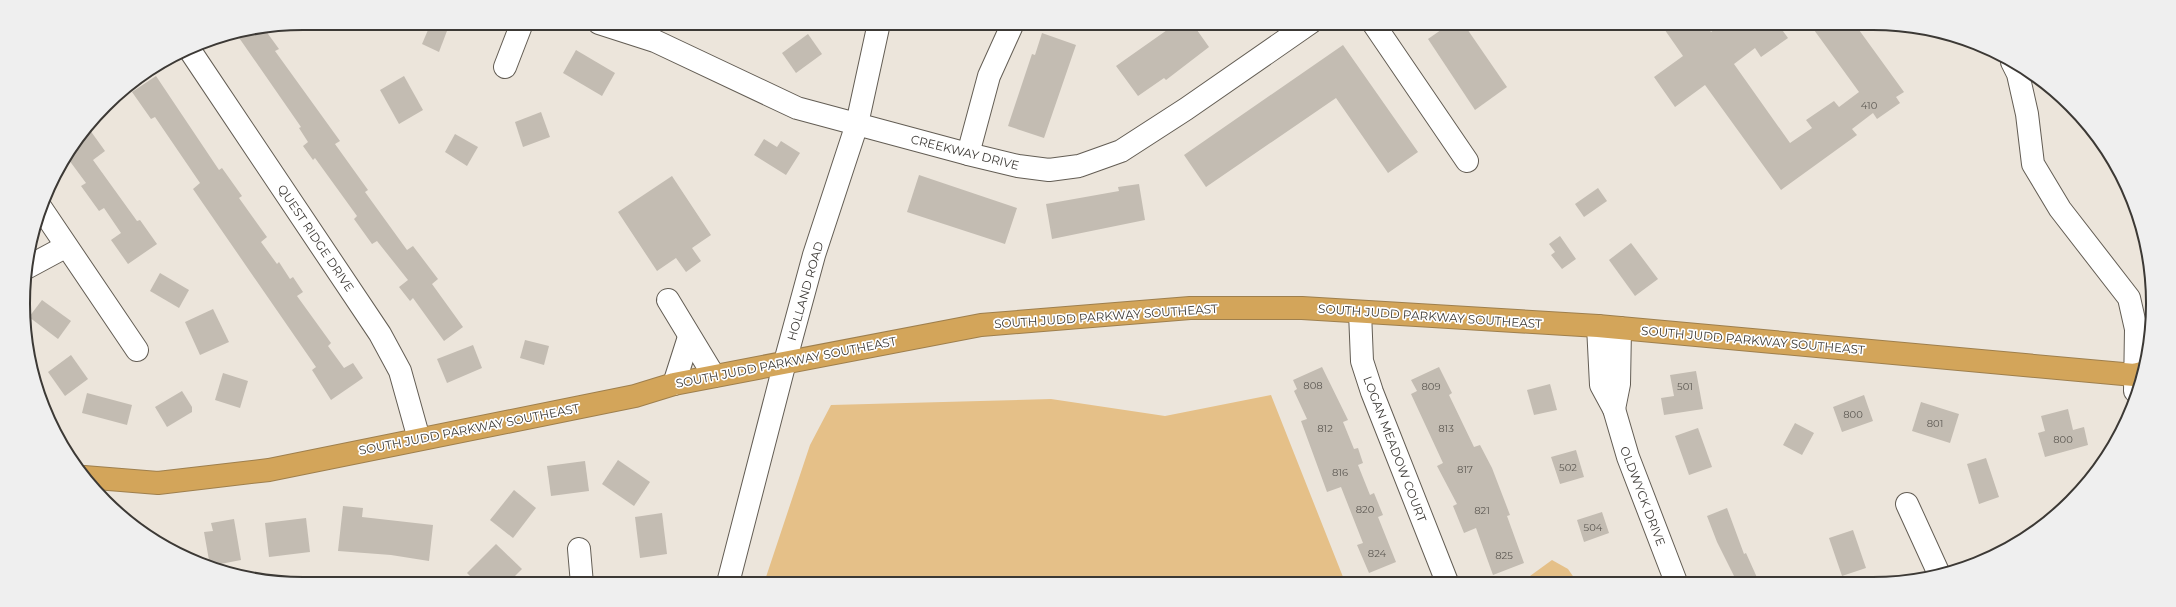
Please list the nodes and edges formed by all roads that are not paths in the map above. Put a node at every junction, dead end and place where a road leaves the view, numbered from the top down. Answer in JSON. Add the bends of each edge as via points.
{"nodes":[{"id":1,"x":519,"y":30,"type":"edge"},
{"id":2,"x":621,"y":30,"type":"edge"},
{"id":3,"x":877,"y":30,"type":"edge"},
{"id":4,"x":1010,"y":30,"type":"edge"},
{"id":5,"x":1300,"y":30,"type":"edge"},
{"id":6,"x":1378,"y":30,"type":"edge"},
{"id":7,"x":192,"y":54,"type":"edge"},
{"id":8,"x":505,"y":67,"type":"dead end"},
{"id":9,"x":2017,"y":72,"type":"edge"},
{"id":10,"x":857,"y":124,"type":"junction"},
{"id":11,"x":968,"y":154,"type":"junction"},
{"id":12,"x":1467,"y":161,"type":"dead end"},
{"id":13,"x":45,"y":215,"type":"edge"},
{"id":14,"x":66,"y":247,"type":"junction"},
{"id":15,"x":33,"y":265,"type":"edge"},
{"id":16,"x":668,"y":300,"type":"dead end"},
{"id":17,"x":1360,"y":312,"type":"junction"},
{"id":18,"x":1598,"y":326,"type":"junction"},
{"id":19,"x":1620,"y":328,"type":"junction"},
{"id":20,"x":689,"y":337,"type":"junction"},
{"id":21,"x":137,"y":350,"type":"dead end"},
{"id":22,"x":784,"y":362,"type":"junction"},
{"id":23,"x":2137,"y":374,"type":"edge"},
{"id":24,"x":714,"y":376,"type":"junction"},
{"id":25,"x":2135,"y":380,"type":"edge"},
{"id":26,"x":674,"y":384,"type":"junction"},
{"id":27,"x":1614,"y":409,"type":"junction"},
{"id":28,"x":419,"y":439,"type":"junction"},
{"id":29,"x":93,"y":478,"type":"edge"},
{"id":30,"x":1907,"y":504,"type":"dead end"},
{"id":31,"x":579,"y":549,"type":"dead end"},
{"id":32,"x":1937,"y":569,"type":"edge"},
{"id":33,"x":581,"y":577,"type":"edge"},
{"id":34,"x":730,"y":577,"type":"edge"},
{"id":35,"x":1445,"y":577,"type":"edge"},
{"id":36,"x":1674,"y":577,"type":"edge"}],
"edges":[{"from":1,"to":8,"type":"street"},
{"from":2,"to":10,"type":"street","name":"CREEKWAY DRIVE","via":[[655,41],[797,108]]},
{"from":3,"to":10,"type":"street","name":"HOLLAND ROAD"},
{"from":4,"to":11,"type":"street","via":[[989,76]]},
{"from":5,"to":11,"type":"street","name":"CREEKWAY DRIVE","via":[[1121,151],[1080,166],[1049,170],[1018,166]]},
{"from":6,"to":12,"type":"street"},
{"from":7,"to":28,"type":"street","name":"QUEST RIDGE DRIVE","via":[[380,334],[400,371]]},
{"from":9,"to":23,"type":"street","via":[[2027,114],[2033,164],[2060,209],[2129,298],[2136,329]]},
{"from":10,"to":11,"type":"street","name":"CREEKWAY DRIVE"},
{"from":10,"to":22,"type":"street","name":"HOLLAND ROAD","via":[[814,255]]},
{"from":13,"to":14,"type":"street"},
{"from":14,"to":15,"type":"street"},
{"from":14,"to":21,"type":"street"},
{"from":16,"to":20,"type":"street"},
{"from":17,"to":18,"type":"highway","name":"SOUTH JUDD PARKWAY SOUTHEAST"},
{"from":17,"to":22,"type":"highway","name":"SOUTH JUDD PARKWAY SOUTHEAST","via":[[1302,308],[1190,308],[989,325]]},
{"from":17,"to":35,"type":"street","name":"LOGAN MEADOW COURT","via":[[1362,361]]},
{"from":18,"to":19,"type":"highway","name":"SOUTH JUDD PARKWAY SOUTHEAST"},
{"from":18,"to":27,"type":"street","name":"OLDWYCK DRIVE","via":[[1601,385]]},
{"from":19,"to":25,"type":"highway","name":"SOUTH JUDD PARKWAY SOUTHEAST"},
{"from":19,"to":27,"type":"street","name":"OLDWYCK DRIVE","via":[[1619,384]]},
{"from":20,"to":24,"type":"street"},
{"from":20,"to":26,"type":"street"},
{"from":22,"to":24,"type":"highway","name":"SOUTH JUDD PARKWAY SOUTHEAST"},
{"from":22,"to":34,"type":"street","name":"HOLLAND ROAD"},
{"from":24,"to":26,"type":"highway","name":"SOUTH JUDD PARKWAY SOUTHEAST"},
{"from":26,"to":28,"type":"highway","name":"SOUTH JUDD PARKWAY SOUTHEAST","via":[[635,396]]},
{"from":27,"to":36,"type":"street","name":"OLDWYCK DRIVE","via":[[1628,457]]},
{"from":28,"to":29,"type":"highway","name":"SOUTH JUDD PARKWAY SOUTHEAST","via":[[269,470],[158,483]]},
{"from":30,"to":32,"type":"street"},
{"from":31,"to":33,"type":"street"}]}
